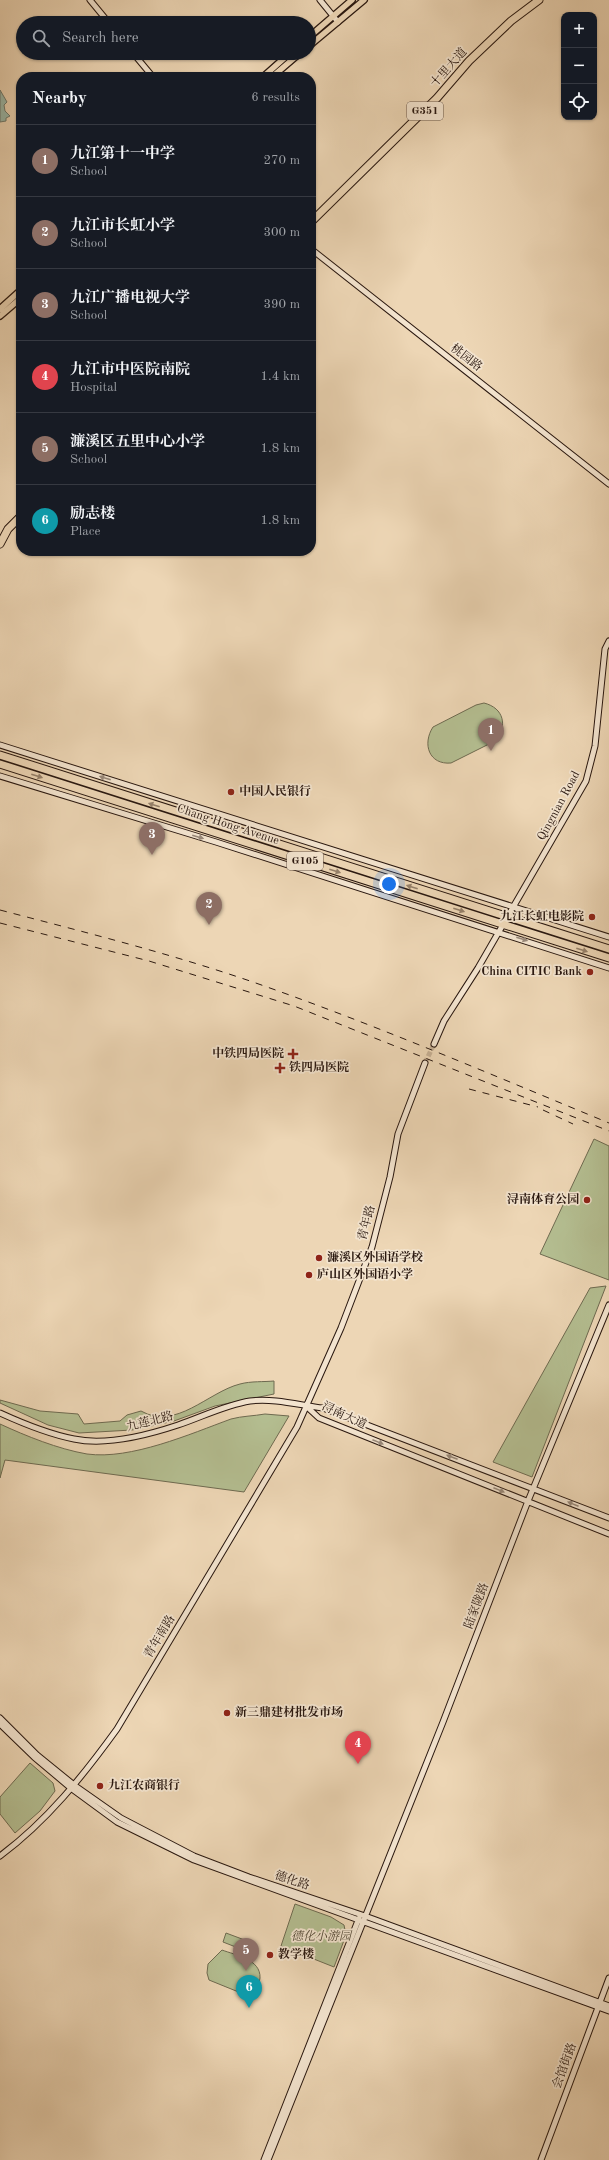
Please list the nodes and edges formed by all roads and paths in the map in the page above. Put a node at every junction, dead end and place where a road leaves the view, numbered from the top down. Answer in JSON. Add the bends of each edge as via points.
{"nodes":[{"id":1,"x":90,"y":0,"type":"edge"},
{"id":2,"x":320,"y":0,"type":"edge"},
{"id":3,"x":352,"y":0,"type":"edge"},
{"id":4,"x":364,"y":0,"type":"edge"},
{"id":5,"x":539,"y":0,"type":"edge"},
{"id":6,"x":103,"y":16,"type":"edge"},
{"id":7,"x":333,"y":16,"type":"junction"},
{"id":8,"x":338,"y":22,"type":"junction"},
{"id":9,"x":316,"y":31,"type":"edge"},
{"id":10,"x":316,"y":40,"type":"edge"},
{"id":11,"x":139,"y":60,"type":"edge"},
{"id":12,"x":282,"y":60,"type":"edge"},
{"id":13,"x":292,"y":60,"type":"edge"},
{"id":14,"x":149,"y":72,"type":"edge"},
{"id":15,"x":269,"y":72,"type":"edge"},
{"id":16,"x":278,"y":72,"type":"edge"},
{"id":17,"x":316,"y":217,"type":"edge"},
{"id":18,"x":316,"y":253,"type":"edge"},
{"id":19,"x":16,"y":295,"type":"edge"},
{"id":20,"x":16,"y":302,"type":"edge"},
{"id":21,"x":0,"y":309,"type":"edge"},
{"id":22,"x":0,"y":316,"type":"edge"},
{"id":23,"x":609,"y":484,"type":"edge"},
{"id":24,"x":16,"y":521,"type":"edge"},
{"id":25,"x":0,"y":544,"type":"edge"},
{"id":26,"x":609,"y":641,"type":"edge"},
{"id":27,"x":0,"y":745,"type":"edge"},
{"id":28,"x":0,"y":755,"type":"edge"},
{"id":29,"x":0,"y":764,"type":"edge"},
{"id":30,"x":0,"y":776,"type":"edge"},
{"id":31,"x":513,"y":907,"type":"junction"},
{"id":32,"x":506,"y":921,"type":"junction"},
{"id":33,"x":499,"y":932,"type":"junction"},
{"id":34,"x":609,"y":937,"type":"edge"},
{"id":35,"x":609,"y":949,"type":"edge"},
{"id":36,"x":609,"y":958,"type":"edge"},
{"id":37,"x":609,"y":968,"type":"edge"},
{"id":38,"x":434,"y":1044,"type":"tunnel mouth"},
{"id":39,"x":425,"y":1063,"type":"tunnel mouth"},
{"id":40,"x":609,"y":1305,"type":"edge"},
{"id":41,"x":306,"y":1406,"type":"junction"},
{"id":42,"x":0,"y":1413,"type":"edge"},
{"id":43,"x":535,"y":1488,"type":"junction"},
{"id":44,"x":528,"y":1501,"type":"junction"},
{"id":45,"x":609,"y":1518,"type":"edge"},
{"id":46,"x":609,"y":1534,"type":"edge"},
{"id":47,"x":0,"y":1718,"type":"edge"},
{"id":48,"x":0,"y":1724,"type":"edge"},
{"id":49,"x":73,"y":1787,"type":"junction"},
{"id":50,"x":0,"y":1856,"type":"edge"},
{"id":51,"x":362,"y":1918,"type":"junction"},
{"id":52,"x":609,"y":1978,"type":"edge"},
{"id":53,"x":599,"y":2005,"type":"junction"},
{"id":54,"x":609,"y":2006,"type":"edge"},
{"id":55,"x":609,"y":2011,"type":"edge"},
{"id":56,"x":264,"y":2160,"type":"edge"},
{"id":57,"x":268,"y":2160,"type":"edge"},
{"id":58,"x":541,"y":2160,"type":"edge"}],
"edges":[{"from":1,"to":6,"type":"main road"},
{"from":2,"to":7,"type":"main road"},
{"from":3,"to":7,"type":"main road"},
{"from":4,"to":8,"type":"main road"},
{"from":5,"to":17,"type":"highway","name":"十里大道","number":"G351","via":[[511,20],[469,61],[437,98]]},
{"from":7,"to":8,"type":"main road"},
{"from":7,"to":9,"type":"main road"},
{"from":8,"to":10,"type":"main road"},
{"from":11,"to":14,"type":"main road"},
{"from":12,"to":15,"type":"main road"},
{"from":13,"to":16,"type":"main road"},
{"from":18,"to":23,"type":"main road","name":"桃园路"},
{"from":19,"to":21,"type":"main road"},
{"from":20,"to":22,"type":"main road"},
{"from":24,"to":25,"type":"highway"},
{"from":26,"to":31,"type":"main road","name":"Qingnian Road","via":[[605,649],[595,746],[586,781]]},
{"from":31,"to":27,"type":"main road","one_way":true},
{"from":32,"to":28,"type":"highway","name":"Chang Hong Avenue","number":"G105","one_way":true},
{"from":29,"to":32,"type":"highway","name":"Chang Hong Avenue","number":"G105","one_way":true},
{"from":30,"to":33,"type":"main road","one_way":true},
{"from":31,"to":32,"type":"main road","name":"Qingnian Road"},
{"from":31,"to":34,"type":"main road"},
{"from":32,"to":33,"type":"main road"},
{"from":32,"to":35,"type":"highway","name":"Chang Hong Avenue","number":"G105"},
{"from":32,"to":36,"type":"highway","name":"Chang Hong Avenue","number":"G105","one_way":true},
{"from":33,"to":37,"type":"main road","one_way":true},
{"from":33,"to":38,"type":"main road","via":[[444,1021]]},
{"from":39,"to":41,"type":"main road","name":"青年路","via":[[398,1134],[372,1247],[341,1328]]},
{"from":40,"to":43,"type":"main road","name":"陆家陇路"},
{"from":41,"to":42,"type":"main road","name":"九莲北路","via":[[252,1401],[226,1407],[172,1427],[116,1440],[76,1440],[36,1429]]},
{"from":43,"to":41,"type":"main road","name":"浔南大道","one_way":true,"via":[[322,1408]]},
{"from":41,"to":44,"type":"main road","name":"浔南大道","one_way":true,"via":[[319,1418]]},
{"from":41,"to":49,"type":"main road","name":"青年南路","via":[[297,1427],[120,1723]]},
{"from":43,"to":44,"type":"main road","name":"陆家陇路"},
{"from":45,"to":43,"type":"main road","name":"浔南大道","one_way":true},
{"from":44,"to":46,"type":"main road","name":"浔南大道"},
{"from":44,"to":51,"type":"main road","name":"陆家陇路","via":[[446,1714]]},
{"from":47,"to":49,"type":"main road","name":"德化路"},
{"from":48,"to":49,"type":"main road","name":"德化路","via":[[34,1757]]},
{"from":49,"to":50,"type":"main road","name":"青年南路"},
{"from":49,"to":51,"type":"main road","name":"德化路","via":[[121,1818],[194,1856]]},
{"from":51,"to":53,"type":"main road","name":"德化路"},
{"from":51,"to":56,"type":"main road"},
{"from":51,"to":57,"type":"main road"},
{"from":52,"to":53,"type":"main road","name":"会馆街路"},
{"from":53,"to":54,"type":"main road","name":"德化路"},
{"from":53,"to":55,"type":"main road","name":"德化路"},
{"from":53,"to":58,"type":"main road","name":"会馆街路"}]}
